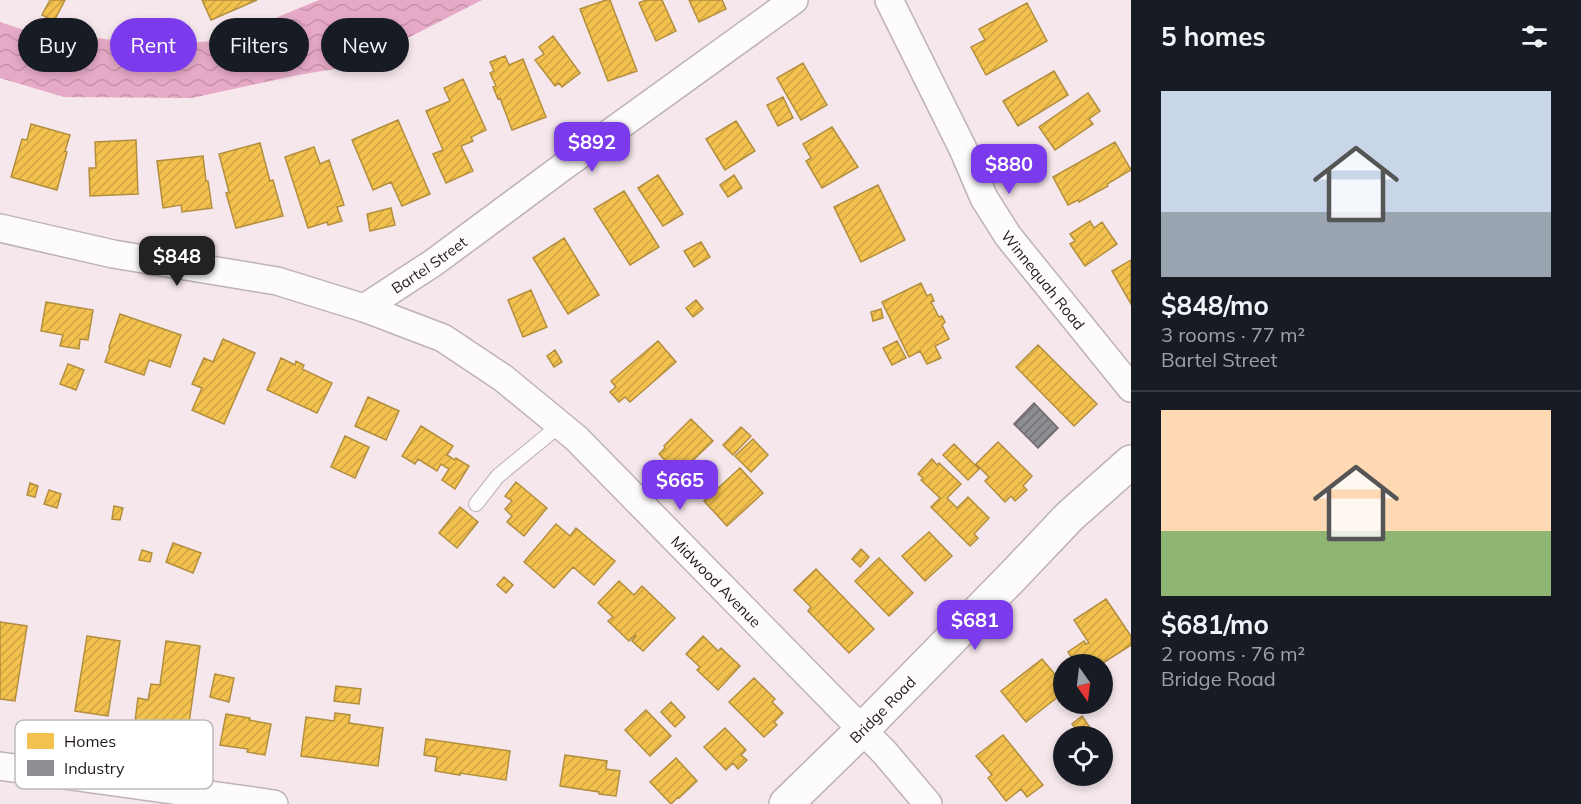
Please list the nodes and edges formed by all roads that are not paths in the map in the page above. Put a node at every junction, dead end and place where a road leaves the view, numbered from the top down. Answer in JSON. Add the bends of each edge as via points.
{"nodes":[{"id":1,"x":794,"y":0,"type":"edge"},
{"id":2,"x":889,"y":0,"type":"edge"},
{"id":3,"x":0,"y":228,"type":"edge"},
{"id":4,"x":364,"y":308,"type":"junction"},
{"id":5,"x":1131,"y":388,"type":"edge"},
{"id":6,"x":560,"y":425,"type":"junction"},
{"id":7,"x":1131,"y":462,"type":"edge"},
{"id":8,"x":476,"y":504,"type":"dead end"},
{"id":9,"x":862,"y":730,"type":"junction"},
{"id":10,"x":0,"y":766,"type":"edge"},
{"id":11,"x":15,"y":768,"type":"edge"},
{"id":12,"x":166,"y":789,"type":"edge"},
{"id":13,"x":274,"y":804,"type":"edge"},
{"id":14,"x":786,"y":804,"type":"edge"},
{"id":15,"x":928,"y":804,"type":"edge"}],
"edges":[{"from":1,"to":4,"type":"street","name":"Bartel Street","via":[[433,263]]},
{"from":2,"to":5,"type":"street","name":"Winnequah Road","via":[[984,198],[1008,236]]},
{"from":3,"to":4,"type":"street","via":[[113,254],[277,281]]},
{"from":4,"to":6,"type":"street","name":"Midwood Avenue","via":[[443,338],[504,378]]},
{"from":6,"to":8,"type":"lane","via":[[498,476]]},
{"from":6,"to":9,"type":"street","name":"Midwood Avenue"},
{"from":7,"to":9,"type":"street","name":"Bridge Road","via":[[1070,516]]},
{"from":9,"to":14,"type":"street","name":"Bridge Road"},
{"from":9,"to":15,"type":"street","name":"Midwood Avenue"},
{"from":10,"to":11,"type":"street"},
{"from":12,"to":13,"type":"street"}]}
